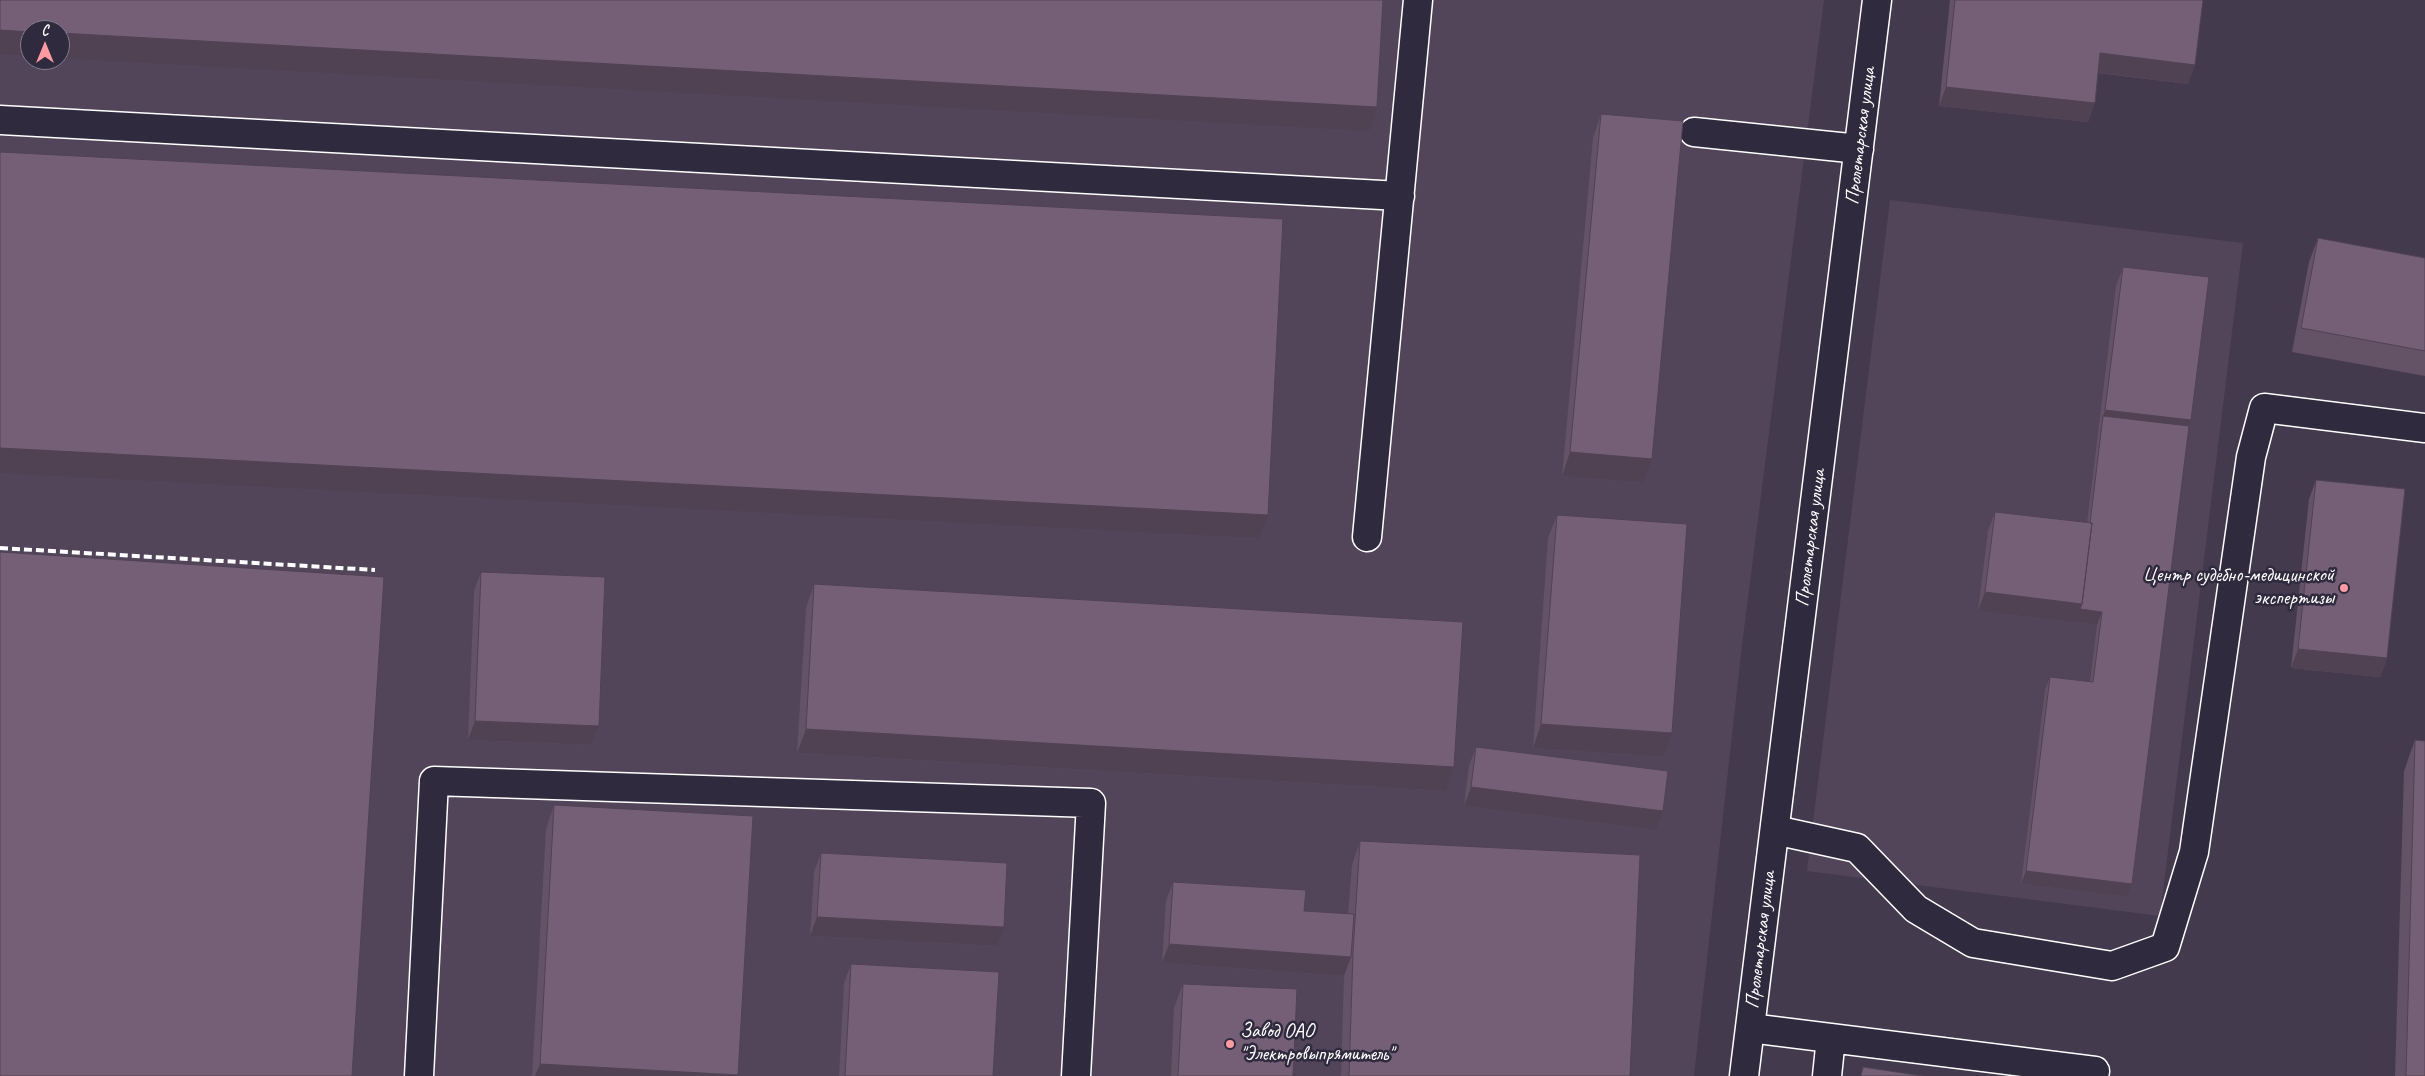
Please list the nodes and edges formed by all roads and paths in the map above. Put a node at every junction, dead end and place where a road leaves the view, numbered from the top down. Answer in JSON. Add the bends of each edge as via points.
{"nodes":[{"id":1,"x":1418,"y":0,"type":"edge"},
{"id":2,"x":1877,"y":0,"type":"edge"},
{"id":3,"x":0,"y":120,"type":"edge"},
{"id":4,"x":1694,"y":132,"type":"dead end"},
{"id":5,"x":1859,"y":150,"type":"junction"},
{"id":6,"x":1400,"y":196,"type":"junction"},
{"id":7,"x":2425,"y":428,"type":"edge"},
{"id":8,"x":1367,"y":537,"type":"dead end"},
{"id":9,"x":1775,"y":830,"type":"junction"},
{"id":10,"x":1750,"y":1028,"type":"junction"},
{"id":11,"x":1831,"y":1038,"type":"junction"},
{"id":12,"x":2095,"y":1071,"type":"dead end"},
{"id":13,"x":420,"y":1076,"type":"edge"},
{"id":14,"x":1076,"y":1076,"type":"edge"},
{"id":15,"x":1744,"y":1076,"type":"edge"},
{"id":16,"x":1827,"y":1076,"type":"edge"}],
"edges":[{"from":1,"to":6,"type":"street"},
{"from":2,"to":5,"type":"street","name":"Пролетарская улица"},
{"from":3,"to":6,"type":"street"},
{"from":4,"to":5,"type":"street"},
{"from":5,"to":9,"type":"street","name":"Пролетарская улица"},
{"from":6,"to":8,"type":"street"},
{"from":7,"to":9,"type":"street","via":[[2264,408],[2251,457],[2194,852],[2165,947],[2112,966],[1972,943],[1916,909],[1857,848]]},
{"from":9,"to":10,"type":"street","name":"Пролетарская улица"},
{"from":10,"to":11,"type":"street"},
{"from":10,"to":15,"type":"street","name":"Пролетарская улица"},
{"from":11,"to":12,"type":"street"},
{"from":11,"to":16,"type":"street"},
{"from":13,"to":14,"type":"street","via":[[434,781],[1091,803]]}]}
